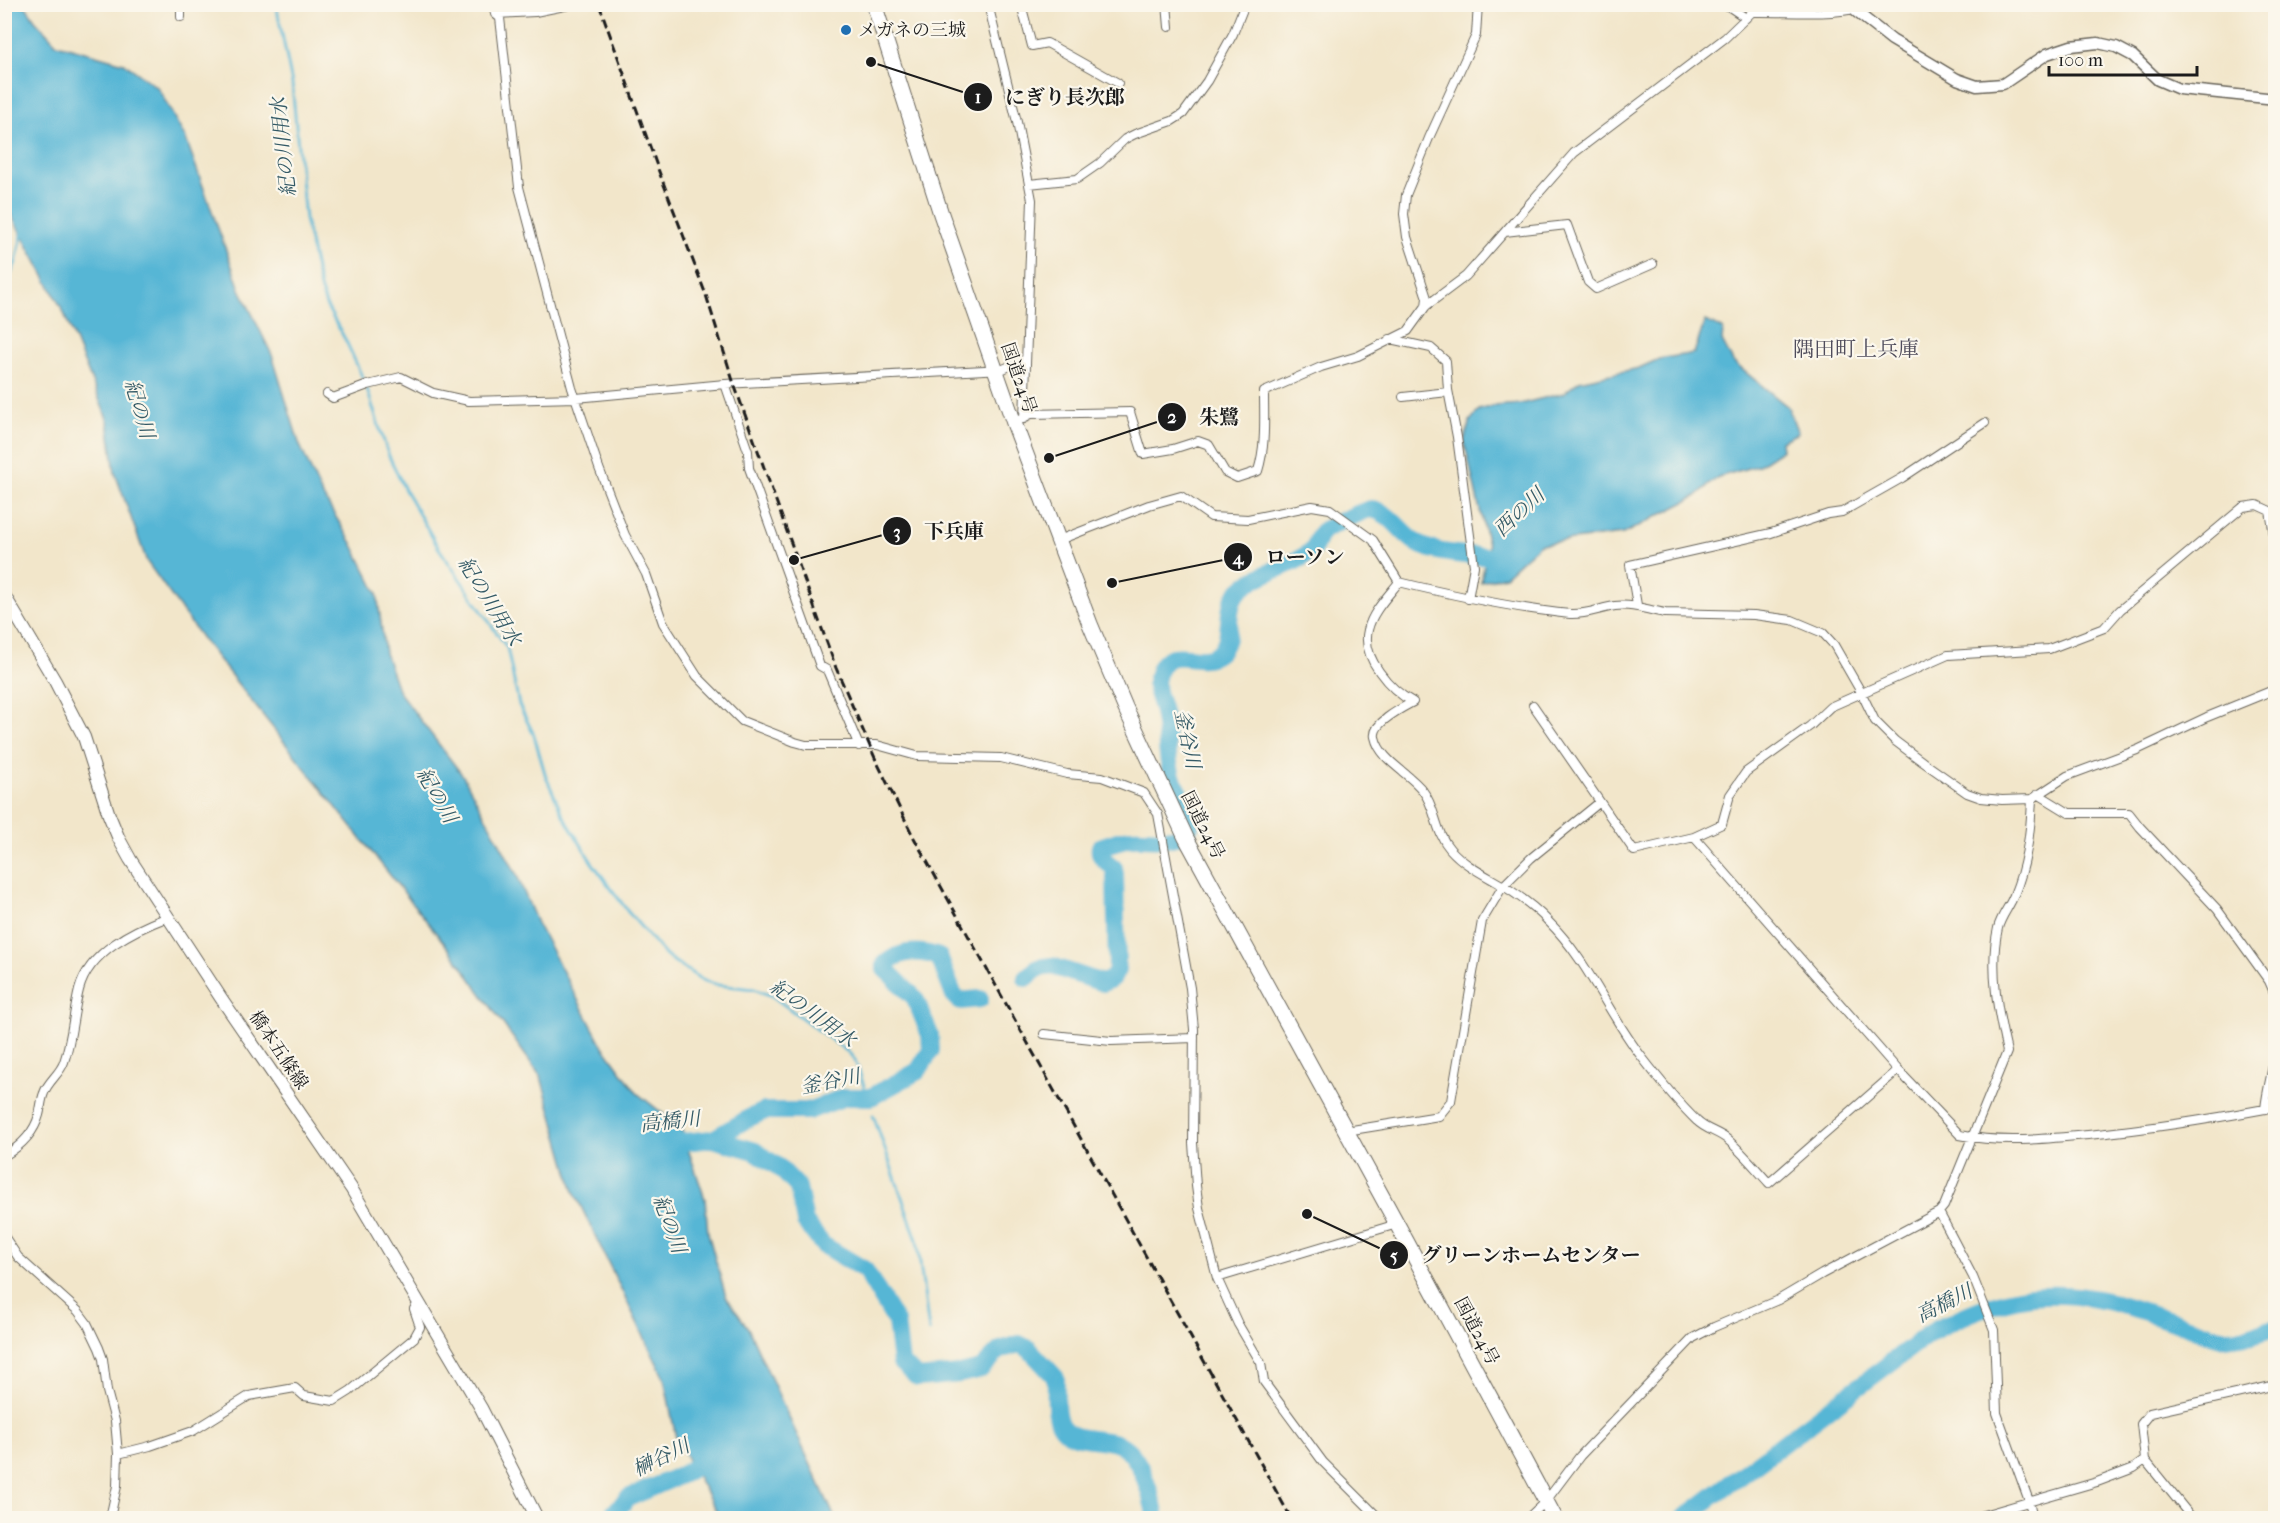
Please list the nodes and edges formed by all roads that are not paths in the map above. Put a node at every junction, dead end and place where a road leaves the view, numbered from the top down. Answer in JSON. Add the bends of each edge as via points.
{"nodes":[{"id":1,"x":181,"y":4,"type":"edge"},
{"id":2,"x":493,"y":4,"type":"edge"},
{"id":3,"x":574,"y":4,"type":"edge"},
{"id":4,"x":874,"y":4,"type":"edge"},
{"id":5,"x":988,"y":4,"type":"edge"},
{"id":6,"x":1021,"y":4,"type":"edge"},
{"id":7,"x":1167,"y":4,"type":"edge"},
{"id":8,"x":1245,"y":4,"type":"edge"},
{"id":9,"x":1478,"y":4,"type":"edge"},
{"id":10,"x":1725,"y":4,"type":"edge"},
{"id":11,"x":1875,"y":4,"type":"edge"},
{"id":12,"x":1772,"y":8,"type":"edge"},
{"id":13,"x":1854,"y":10,"type":"junction"},
{"id":14,"x":495,"y":14,"type":"junction"},
{"id":15,"x":181,"y":18,"type":"dead end"},
{"id":16,"x":1746,"y":18,"type":"junction"},
{"id":17,"x":1169,"y":27,"type":"dead end"},
{"id":18,"x":1118,"y":83,"type":"dead end"},
{"id":19,"x":2276,"y":99,"type":"edge"},
{"id":20,"x":1029,"y":184,"type":"junction"},
{"id":21,"x":1505,"y":232,"type":"junction"},
{"id":22,"x":1653,"y":264,"type":"dead end"},
{"id":23,"x":1426,"y":306,"type":"junction"},
{"id":24,"x":1390,"y":339,"type":"junction"},
{"id":25,"x":1024,"y":360,"type":"junction"},
{"id":26,"x":995,"y":368,"type":"junction"},
{"id":27,"x":725,"y":384,"type":"junction"},
{"id":28,"x":1448,"y":392,"type":"junction"},
{"id":29,"x":327,"y":394,"type":"dead end"},
{"id":30,"x":1403,"y":397,"type":"dead end"},
{"id":31,"x":576,"y":398,"type":"junction"},
{"id":32,"x":1019,"y":421,"type":"junction"},
{"id":33,"x":1984,"y":423,"type":"dead end"},
{"id":34,"x":1059,"y":540,"type":"junction"},
{"id":35,"x":2276,"y":547,"type":"edge"},
{"id":36,"x":1399,"y":582,"type":"junction"},
{"id":37,"x":4,"y":596,"type":"edge"},
{"id":38,"x":1468,"y":599,"type":"junction"},
{"id":39,"x":1637,"y":605,"type":"junction"},
{"id":40,"x":2276,"y":689,"type":"edge"},
{"id":41,"x":1861,"y":692,"type":"junction"},
{"id":42,"x":1533,"y":705,"type":"dead end"},
{"id":43,"x":859,"y":747,"type":"junction"},
{"id":44,"x":2035,"y":797,"type":"junction"},
{"id":45,"x":1600,"y":802,"type":"junction"},
{"id":46,"x":1694,"y":837,"type":"junction"},
{"id":47,"x":1503,"y":885,"type":"junction"},
{"id":48,"x":168,"y":917,"type":"junction"},
{"id":49,"x":2276,"y":998,"type":"edge"},
{"id":50,"x":1044,"y":1034,"type":"dead end"},
{"id":51,"x":1194,"y":1038,"type":"junction"},
{"id":52,"x":2276,"y":1049,"type":"edge"},
{"id":53,"x":1898,"y":1070,"type":"junction"},
{"id":54,"x":2276,"y":1105,"type":"edge"},
{"id":55,"x":2265,"y":1109,"type":"junction"},
{"id":56,"x":1346,"y":1131,"type":"junction"},
{"id":57,"x":1972,"y":1138,"type":"junction"},
{"id":58,"x":4,"y":1156,"type":"edge"},
{"id":59,"x":1939,"y":1212,"type":"junction"},
{"id":60,"x":1397,"y":1224,"type":"junction"},
{"id":61,"x":4,"y":1236,"type":"edge"},
{"id":62,"x":1217,"y":1278,"type":"junction"},
{"id":63,"x":419,"y":1302,"type":"junction"},
{"id":64,"x":2276,"y":1385,"type":"edge"},
{"id":65,"x":118,"y":1454,"type":"junction"},
{"id":66,"x":2145,"y":1460,"type":"junction"},
{"id":67,"x":1546,"y":1501,"type":"junction"},
{"id":68,"x":2030,"y":1501,"type":"junction"},
{"id":69,"x":110,"y":1518,"type":"edge"},
{"id":70,"x":537,"y":1518,"type":"edge"},
{"id":71,"x":1379,"y":1518,"type":"edge"},
{"id":72,"x":1528,"y":1518,"type":"edge"},
{"id":73,"x":1555,"y":1518,"type":"edge"},
{"id":74,"x":1973,"y":1518,"type":"edge"},
{"id":75,"x":2033,"y":1518,"type":"edge"},
{"id":76,"x":2192,"y":1518,"type":"edge"}],
"edges":[{"from":1,"to":15,"type":"street"},
{"from":2,"to":14,"type":"street"},
{"from":3,"to":14,"type":"street","via":[[535,12]]},
{"from":4,"to":26,"type":"highway","name":"国道24号"},
{"from":5,"to":20,"type":"street"},
{"from":6,"to":18,"type":"street","via":[[1032,46],[1047,43]]},
{"from":7,"to":17,"type":"street"},
{"from":8,"to":20,"type":"street","via":[[1207,81],[1183,114],[1125,139],[1077,179]]},
{"from":9,"to":23,"type":"street","via":[[1476,35],[1406,195],[1407,237]]},
{"from":10,"to":16,"type":"street"},
{"from":11,"to":13,"type":"street"},
{"from":12,"to":13,"type":"street","via":[[1808,13]]},
{"from":12,"to":16,"type":"street","via":[[1752,12]]},
{"from":13,"to":19,"type":"street","via":[[1892,40],[1957,79],[1977,86],[2003,84],[2047,54],[2098,43],[2133,56],[2158,80],[2179,89]]},
{"from":14,"to":31,"type":"street","via":[[500,18],[519,187]]},
{"from":16,"to":21,"type":"street","via":[[1574,153]]},
{"from":20,"to":25,"type":"street","via":[[1032,200]]},
{"from":21,"to":22,"type":"street","via":[[1567,225],[1588,282],[1596,289]]},
{"from":21,"to":23,"type":"street","via":[[1466,276]]},
{"from":23,"to":24,"type":"street","via":[[1408,331]]},
{"from":24,"to":28,"type":"street","via":[[1431,348],[1446,361]]},
{"from":24,"to":32,"type":"street","via":[[1358,356],[1264,392],[1263,456],[1258,471],[1237,478],[1225,472],[1209,445],[1198,441],[1143,454],[1130,412],[1031,414]]},
{"from":25,"to":26,"type":"street","via":[[1003,369]]},
{"from":25,"to":32,"type":"street"},
{"from":26,"to":27,"type":"street"},
{"from":26,"to":32,"type":"highway","name":"国道24号"},
{"from":27,"to":31,"type":"street"},
{"from":27,"to":43,"type":"street","via":[[748,451],[749,468],[820,666],[827,670]]},
{"from":28,"to":30,"type":"street"},
{"from":28,"to":38,"type":"street","via":[[1474,566]]},
{"from":29,"to":31,"type":"street","via":[[333,398],[401,377],[433,393],[469,401]]},
{"from":31,"to":43,"type":"street","via":[[599,468],[663,623],[697,676],[742,721],[765,732],[806,745]]},
{"from":32,"to":34,"type":"highway","name":"国道24号"},
{"from":33,"to":39,"type":"street","via":[[1902,478],[1842,512],[1771,533],[1630,565]]},
{"from":34,"to":36,"type":"street","via":[[1181,496],[1211,517],[1248,519],[1312,506],[1330,509],[1373,540]]},
{"from":34,"to":56,"type":"highway","name":"国道24号","via":[[1090,624],[1178,823]]},
{"from":35,"to":41,"type":"street","via":[[2270,511],[2257,505],[2242,507],[2104,628],[2049,649],[1948,655]]},
{"from":36,"to":38,"type":"street"},
{"from":36,"to":47,"type":"street","via":[[1367,631],[1370,655],[1383,677],[1413,702],[1382,723],[1375,733],[1376,740],[1384,754],[1423,790],[1448,848],[1465,864]]},
{"from":37,"to":48,"type":"main road","name":"橋本五條線","via":[[84,737],[119,839]]},
{"from":38,"to":39,"type":"street","via":[[1574,614]]},
{"from":39,"to":41,"type":"street","via":[[1665,613],[1792,620],[1822,633],[1834,645]]},
{"from":40,"to":44,"type":"street","via":[[2067,776]]},
{"from":41,"to":44,"type":"street","via":[[1875,721],[1895,741],[1967,793],[2002,800]]},
{"from":41,"to":46,"type":"street","via":[[1830,707],[1746,772],[1731,795],[1722,824]]},
{"from":42,"to":45,"type":"street"},
{"from":43,"to":51,"type":"street","via":[[877,745],[917,756],[1001,758],[1067,774],[1102,777],[1144,793],[1158,814],[1189,978]]},
{"from":44,"to":49,"type":"street","via":[[2069,813],[2129,813],[2217,909],[2269,981]]},
{"from":44,"to":57,"type":"street","via":[[2023,867],[1998,929],[1995,973],[2007,1052]]},
{"from":45,"to":46,"type":"street","via":[[1634,851]]},
{"from":45,"to":47,"type":"street"},
{"from":46,"to":53,"type":"street"},
{"from":47,"to":53,"type":"street","via":[[1548,920],[1569,944],[1622,1030],[1698,1123],[1727,1139],[1769,1183]]},
{"from":47,"to":56,"type":"street","via":[[1482,921],[1451,1101],[1439,1116]]},
{"from":48,"to":58,"type":"street","via":[[119,940],[86,973],[63,1066],[44,1091],[30,1135]]},
{"from":48,"to":63,"type":"main road","name":"橋本五條線","via":[[351,1188]]},
{"from":50,"to":51,"type":"street","via":[[1111,1041]]},
{"from":51,"to":62,"type":"street","via":[[1196,1186]]},
{"from":52,"to":55,"type":"street"},
{"from":53,"to":57,"type":"street","via":[[1960,1135]]},
{"from":54,"to":55,"type":"street"},
{"from":55,"to":57,"type":"street","via":[[2157,1128],[2022,1141]]},
{"from":56,"to":60,"type":"highway","name":"国道24号"},
{"from":57,"to":59,"type":"street"},
{"from":59,"to":67,"type":"street","via":[[1778,1300],[1693,1338],[1580,1456]]},
{"from":59,"to":68,"type":"street","via":[[1973,1277],[1994,1330],[1997,1413]]},
{"from":60,"to":62,"type":"street"},
{"from":60,"to":67,"type":"highway","name":"国道24号"},
{"from":61,"to":65,"type":"street","via":[[18,1257],[87,1323],[103,1359]]},
{"from":62,"to":71,"type":"street","via":[[1261,1364],[1264,1382],[1323,1462]]},
{"from":63,"to":65,"type":"street","via":[[414,1309],[420,1327],[414,1338],[334,1401],[304,1396],[295,1388],[249,1396],[193,1431]]},
{"from":63,"to":70,"type":"main road","name":"橋本五條線","via":[[481,1408]]},
{"from":64,"to":66,"type":"street","via":[[2150,1413],[2141,1424]]},
{"from":65,"to":69,"type":"street"},
{"from":66,"to":68,"type":"street","via":[[2097,1482]]},
{"from":66,"to":76,"type":"street"},
{"from":67,"to":72,"type":"street"},
{"from":67,"to":73,"type":"highway","name":"国道24号"},
{"from":68,"to":74,"type":"street"},
{"from":68,"to":75,"type":"street"}]}
